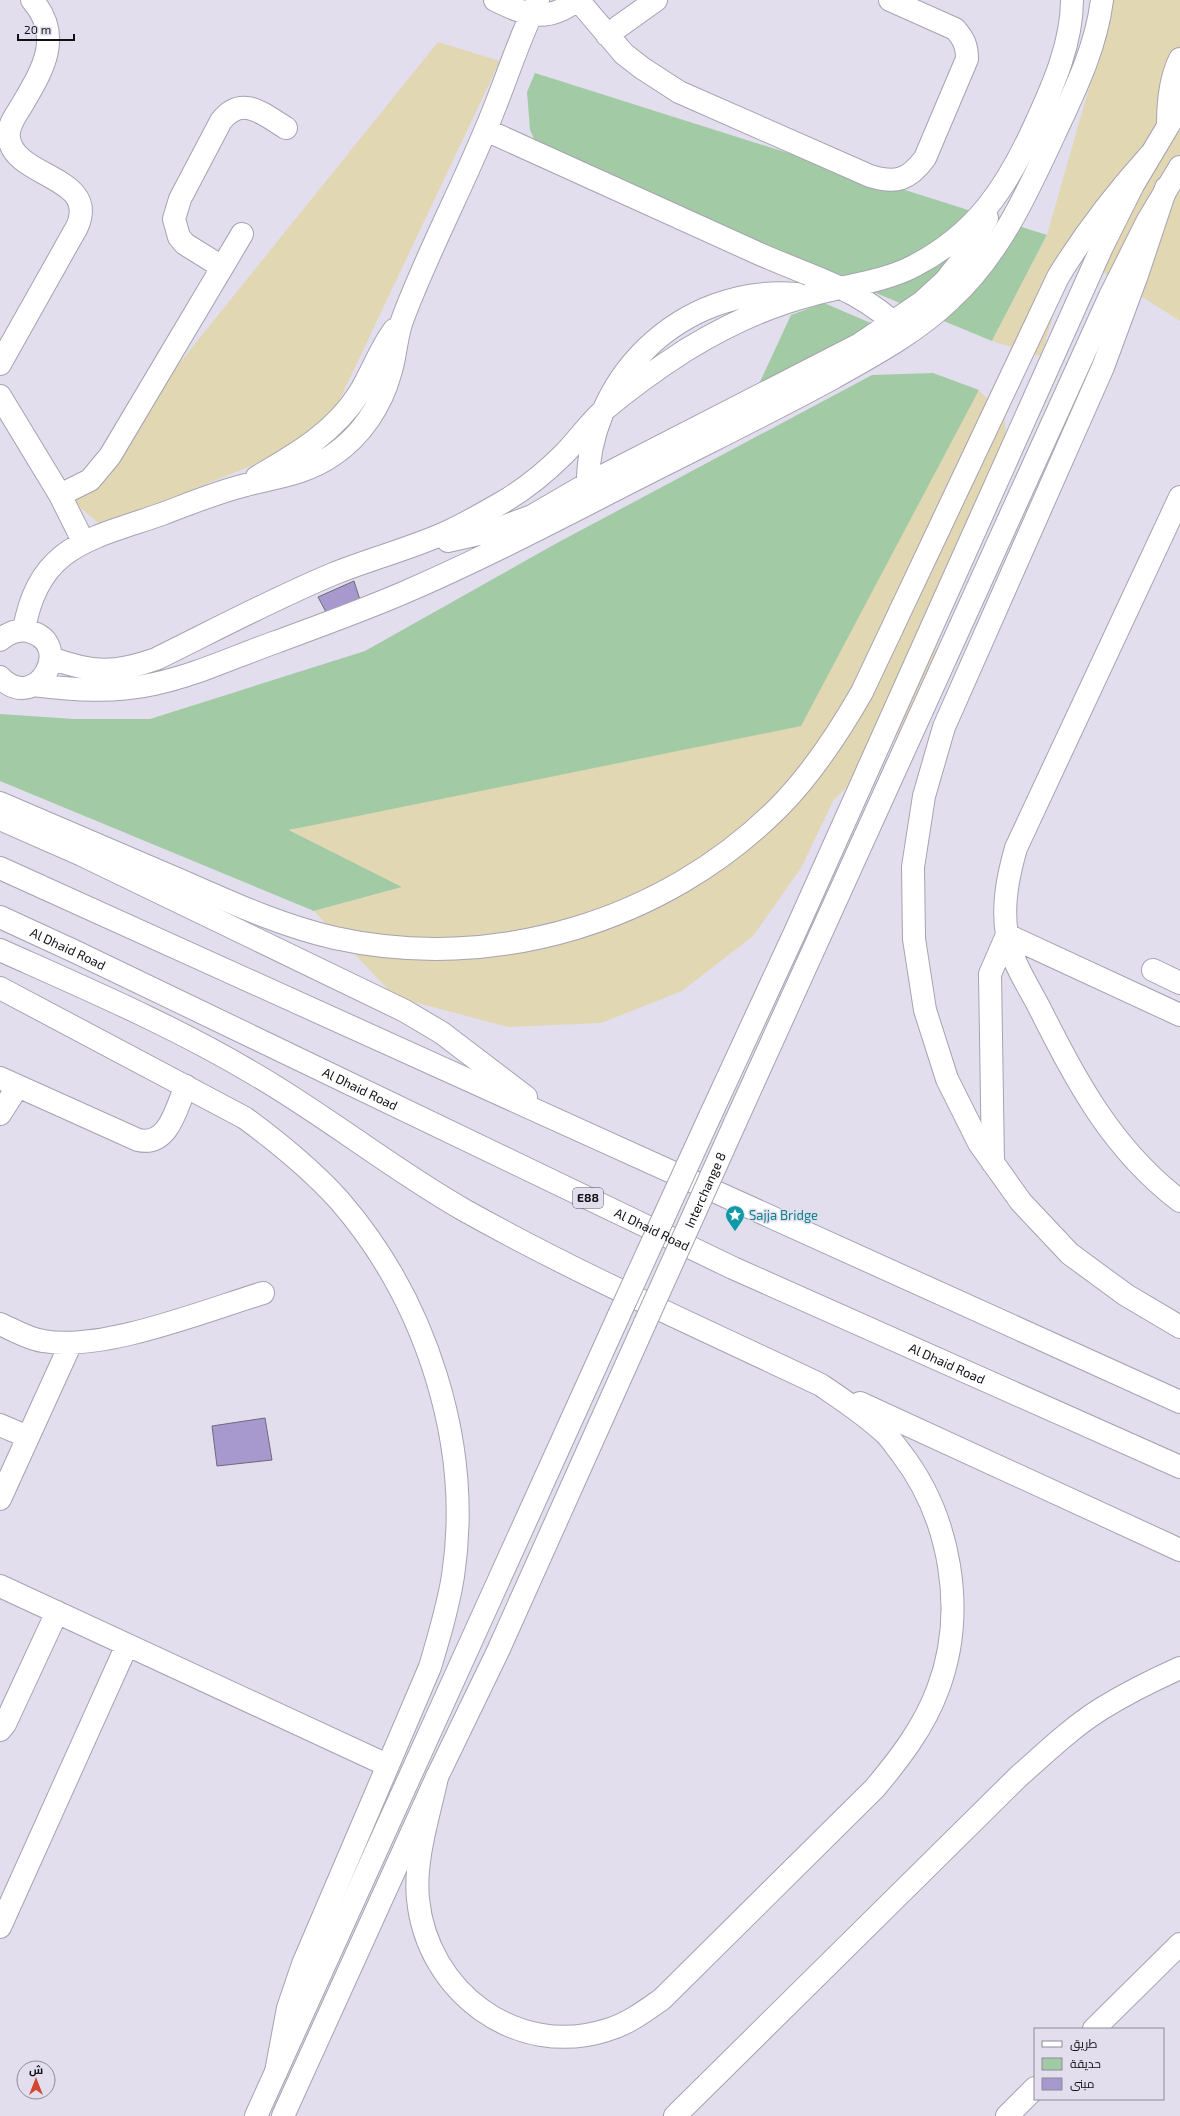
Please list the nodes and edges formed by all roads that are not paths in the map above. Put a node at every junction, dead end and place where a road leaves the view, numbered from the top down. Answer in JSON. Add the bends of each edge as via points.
{"nodes":[{"id":1,"x":32,"y":0,"type":"edge"},
{"id":2,"x":495,"y":0,"type":"edge"},
{"id":3,"x":578,"y":0,"type":"edge"},
{"id":4,"x":656,"y":0,"type":"edge"},
{"id":5,"x":890,"y":0,"type":"edge"},
{"id":6,"x":1072,"y":0,"type":"edge"},
{"id":7,"x":1102,"y":0,"type":"edge"},
{"id":8,"x":534,"y":8,"type":"edge"},
{"id":9,"x":607,"y":35,"type":"junction"},
{"id":10,"x":1180,"y":59,"type":"edge"},
{"id":11,"x":1180,"y":106,"type":"edge"},
{"id":12,"x":1168,"y":125,"type":"junction"},
{"id":13,"x":286,"y":128,"type":"dead end"},
{"id":14,"x":486,"y":130,"type":"junction"},
{"id":15,"x":1150,"y":155,"type":"junction"},
{"id":16,"x":1180,"y":167,"type":"edge"},
{"id":17,"x":1166,"y":188,"type":"junction"},
{"id":18,"x":995,"y":199,"type":"junction"},
{"id":19,"x":242,"y":234,"type":"dead end"},
{"id":20,"x":222,"y":267,"type":"junction"},
{"id":21,"x":842,"y":288,"type":"junction"},
{"id":22,"x":810,"y":295,"type":"junction"},
{"id":23,"x":900,"y":329,"type":"junction"},
{"id":24,"x":0,"y":364,"type":"edge"},
{"id":25,"x":0,"y":396,"type":"edge"},
{"id":26,"x":602,"y":412,"type":"junction"},
{"id":27,"x":587,"y":494,"type":"junction"},
{"id":28,"x":60,"y":495,"type":"junction"},
{"id":29,"x":1180,"y":497,"type":"edge"},
{"id":30,"x":83,"y":542,"type":"junction"},
{"id":31,"x":410,"y":546,"type":"junction"},
{"id":32,"x":24,"y":630,"type":"junction"},
{"id":33,"x":0,"y":640,"type":"edge"},
{"id":34,"x":51,"y":658,"type":"junction"},
{"id":35,"x":0,"y":677,"type":"edge"},
{"id":36,"x":33,"y":685,"type":"junction"},
{"id":37,"x":0,"y":803,"type":"edge"},
{"id":38,"x":0,"y":820,"type":"edge"},
{"id":39,"x":0,"y":868,"type":"edge"},
{"id":40,"x":0,"y":918,"type":"edge"},
{"id":41,"x":1007,"y":935,"type":"junction"},
{"id":42,"x":0,"y":950,"type":"edge"},
{"id":43,"x":1153,"y":970,"type":"dead end"},
{"id":44,"x":1180,"y":982,"type":"edge"},
{"id":45,"x":0,"y":988,"type":"edge"},
{"id":46,"x":1180,"y":1015,"type":"edge"},
{"id":47,"x":9,"y":1082,"type":"edge"},
{"id":48,"x":186,"y":1086,"type":"junction"},
{"id":49,"x":0,"y":1114,"type":"edge"},
{"id":50,"x":553,"y":1119,"type":"junction"},
{"id":51,"x":993,"y":1163,"type":"junction"},
{"id":52,"x":1180,"y":1201,"type":"edge"},
{"id":53,"x":263,"y":1294,"type":"dead end"},
{"id":54,"x":0,"y":1324,"type":"edge"},
{"id":55,"x":1180,"y":1327,"type":"edge"},
{"id":56,"x":72,"y":1343,"type":"junction"},
{"id":57,"x":821,"y":1385,"type":"junction"},
{"id":58,"x":1180,"y":1402,"type":"edge"},
{"id":59,"x":0,"y":1425,"type":"edge"},
{"id":60,"x":28,"y":1437,"type":"junction"},
{"id":61,"x":1180,"y":1467,"type":"edge"},
{"id":62,"x":0,"y":1499,"type":"edge"},
{"id":63,"x":1180,"y":1550,"type":"edge"},
{"id":64,"x":0,"y":1586,"type":"edge"},
{"id":65,"x":57,"y":1612,"type":"junction"},
{"id":66,"x":127,"y":1645,"type":"junction"},
{"id":67,"x":1180,"y":1668,"type":"edge"},
{"id":68,"x":0,"y":1730,"type":"edge"},
{"id":69,"x":387,"y":1765,"type":"junction"},
{"id":70,"x":437,"y":1777,"type":"junction"},
{"id":71,"x":0,"y":1927,"type":"edge"},
{"id":72,"x":1180,"y":1944,"type":"edge"},
{"id":73,"x":1095,"y":2028,"type":"edge"},
{"id":74,"x":276,"y":2072,"type":"junction"},
{"id":75,"x":1034,"y":2089,"type":"edge"},
{"id":76,"x":256,"y":2116,"type":"edge"},
{"id":77,"x":283,"y":2116,"type":"edge"},
{"id":78,"x":675,"y":2116,"type":"edge"},
{"id":79,"x":1007,"y":2116,"type":"edge"}],
"edges":[{"from":1,"to":24,"type":"main road","via":[[44,19],[48,51],[44,66],[12,120],[9,138],[16,154],[76,196],[81,212],[77,228]]},
{"from":2,"to":8,"type":"main road"},
{"from":3,"to":8,"type":"main road","via":[[552,14],[541,16]]},
{"from":3,"to":9,"type":"main road"},
{"from":4,"to":9,"type":"main road"},
{"from":5,"to":9,"type":"main road","via":[[955,29],[967,48],[967,59],[925,158],[915,171],[901,179],[885,181],[679,92],[624,54]]},
{"from":6,"to":18,"type":"main road","via":[[1067,41],[1057,74],[1029,138]]},
{"from":7,"to":23,"type":"main road","via":[[1089,56],[1032,181],[1010,222],[970,281],[934,315]]},
{"from":8,"to":14,"type":"main road"},
{"from":10,"to":12,"type":"main road","via":[[1172,82]]},
{"from":11,"to":12,"type":"main road"},
{"from":12,"to":15,"type":"main road"},
{"from":13,"to":20,"type":"main road","via":[[247,107],[236,108],[228,113],[221,121],[180,199],[174,219],[178,238]]},
{"from":14,"to":21,"type":"main road","via":[[757,253]]},
{"from":14,"to":30,"type":"main road","via":[[402,320],[386,341],[360,391],[345,413],[306,448],[244,485]]},
{"from":15,"to":37,"type":"main road","via":[[1116,193],[1085,234],[1058,278],[862,692],[838,733],[810,772],[778,808],[704,869],[662,894],[574,930],[527,941],[479,948],[383,946],[289,926]]},
{"from":15,"to":74,"type":"main road","name":"Interchange 8","bridge":true,"via":[[1102,248],[799,923]]},
{"from":16,"to":17,"type":"main road"},
{"from":17,"to":51,"type":"main road","via":[[1103,366],[944,727],[924,796],[913,867],[914,939],[925,1010],[947,1078],[979,1143]]},
{"from":17,"to":70,"type":"main road","name":"Interchange 8","bridge":true,"via":[[1110,296],[498,1651]]},
{"from":18,"to":21,"type":"main road","via":[[971,226],[912,267],[879,280]]},
{"from":18,"to":23,"type":"main road","via":[[982,229],[965,256]]},
{"from":19,"to":20,"type":"main road"},
{"from":20,"to":28,"type":"main road","via":[[102,468],[90,480]]},
{"from":21,"to":22,"type":"main road"},
{"from":21,"to":23,"type":"main road","via":[[862,298]]},
{"from":22,"to":26,"type":"main road","via":[[745,319],[714,334],[656,371]]},
{"from":22,"to":26,"type":"main road","via":[[763,293],[740,297],[717,303],[675,324],[640,354],[624,372]]},
{"from":23,"to":27,"type":"main road","via":[[824,363]]},
{"from":25,"to":28,"type":"main road"},
{"from":26,"to":27,"type":"main road","via":[[589,460]]},
{"from":26,"to":31,"type":"main road","via":[[563,455],[507,500],[443,534]]},
{"from":27,"to":31,"type":"main road","via":[[492,531],[451,541]]},
{"from":27,"to":36,"type":"main road","via":[[405,592],[186,675],[156,684],[125,689],[94,690]]},
{"from":28,"to":30,"type":"main road"},
{"from":29,"to":41,"type":"main road","via":[[1016,848],[1008,876],[1005,906]]},
{"from":30,"to":32,"type":"main road","via":[[53,564],[42,578],[33,594]]},
{"from":31,"to":34,"type":"main road","via":[[287,594],[137,666],[118,670],[97,670],[77,668]]},
{"from":32,"to":33,"type":"main road","via":[[14,631]]},
{"from":32,"to":34,"type":"main road","via":[[43,639]]},
{"from":34,"to":36,"type":"main road","via":[[42,679]]},
{"from":35,"to":36,"type":"main road","via":[[13,686]]},
{"from":38,"to":50,"type":"main road","via":[[82,854],[406,1011],[442,1033]]},
{"from":39,"to":50,"type":"main road"},
{"from":40,"to":61,"type":"main road","name":"Al Dhaid Road","number":"E88","via":[[83,955],[733,1268]]},
{"from":41,"to":46,"type":"main road"},
{"from":41,"to":51,"type":"main road","via":[[990,974]]},
{"from":41,"to":52,"type":"main road","via":[[1020,970],[1088,1100],[1142,1168]]},
{"from":42,"to":57,"type":"main road","via":[[110,999],[209,1048],[305,1105],[426,1187],[545,1253]]},
{"from":43,"to":44,"type":"main road"},
{"from":45,"to":48,"type":"main road"},
{"from":47,"to":48,"type":"main road","via":[[146,1142],[162,1136]]},
{"from":47,"to":49,"type":"main road"},
{"from":48,"to":69,"type":"main road","via":[[245,1118],[310,1170],[339,1200],[365,1232],[410,1308],[441,1394],[456,1483],[457,1529],[453,1575],[445,1620],[430,1667]]},
{"from":50,"to":58,"type":"main road"},
{"from":51,"to":55,"type":"main road","via":[[1021,1202],[1070,1254],[1126,1295]]},
{"from":53,"to":56,"type":"main road","via":[[136,1332]]},
{"from":54,"to":56,"type":"main road","via":[[42,1341]]},
{"from":56,"to":60,"type":"main road"},
{"from":57,"to":63,"type":"main road"},
{"from":57,"to":70,"type":"main road","via":[[860,1412],[887,1435],[910,1465],[928,1498],[939,1527],[950,1572],[952,1612],[948,1651],[938,1689],[922,1725],[900,1758],[875,1788],[662,1999],[637,2017],[607,2030],[576,2036],[544,2036],[513,2029],[488,2015],[467,1998],[448,1977],[433,1953],[423,1926],[418,1893],[421,1852]]},
{"from":59,"to":60,"type":"main road"},
{"from":60,"to":62,"type":"main road"},
{"from":64,"to":65,"type":"main road"},
{"from":65,"to":66,"type":"main road"},
{"from":65,"to":68,"type":"main road"},
{"from":66,"to":69,"type":"main road"},
{"from":66,"to":71,"type":"main road"},
{"from":67,"to":78,"type":"main road","via":[[1144,1684],[1100,1710],[1060,1740],[1018,1777]]},
{"from":69,"to":74,"type":"main road","via":[[298,1979],[288,2008]]},
{"from":70,"to":77,"type":"main road"},
{"from":72,"to":73,"type":"main road"},
{"from":74,"to":76,"type":"main road"},
{"from":75,"to":79,"type":"main road"}]}
